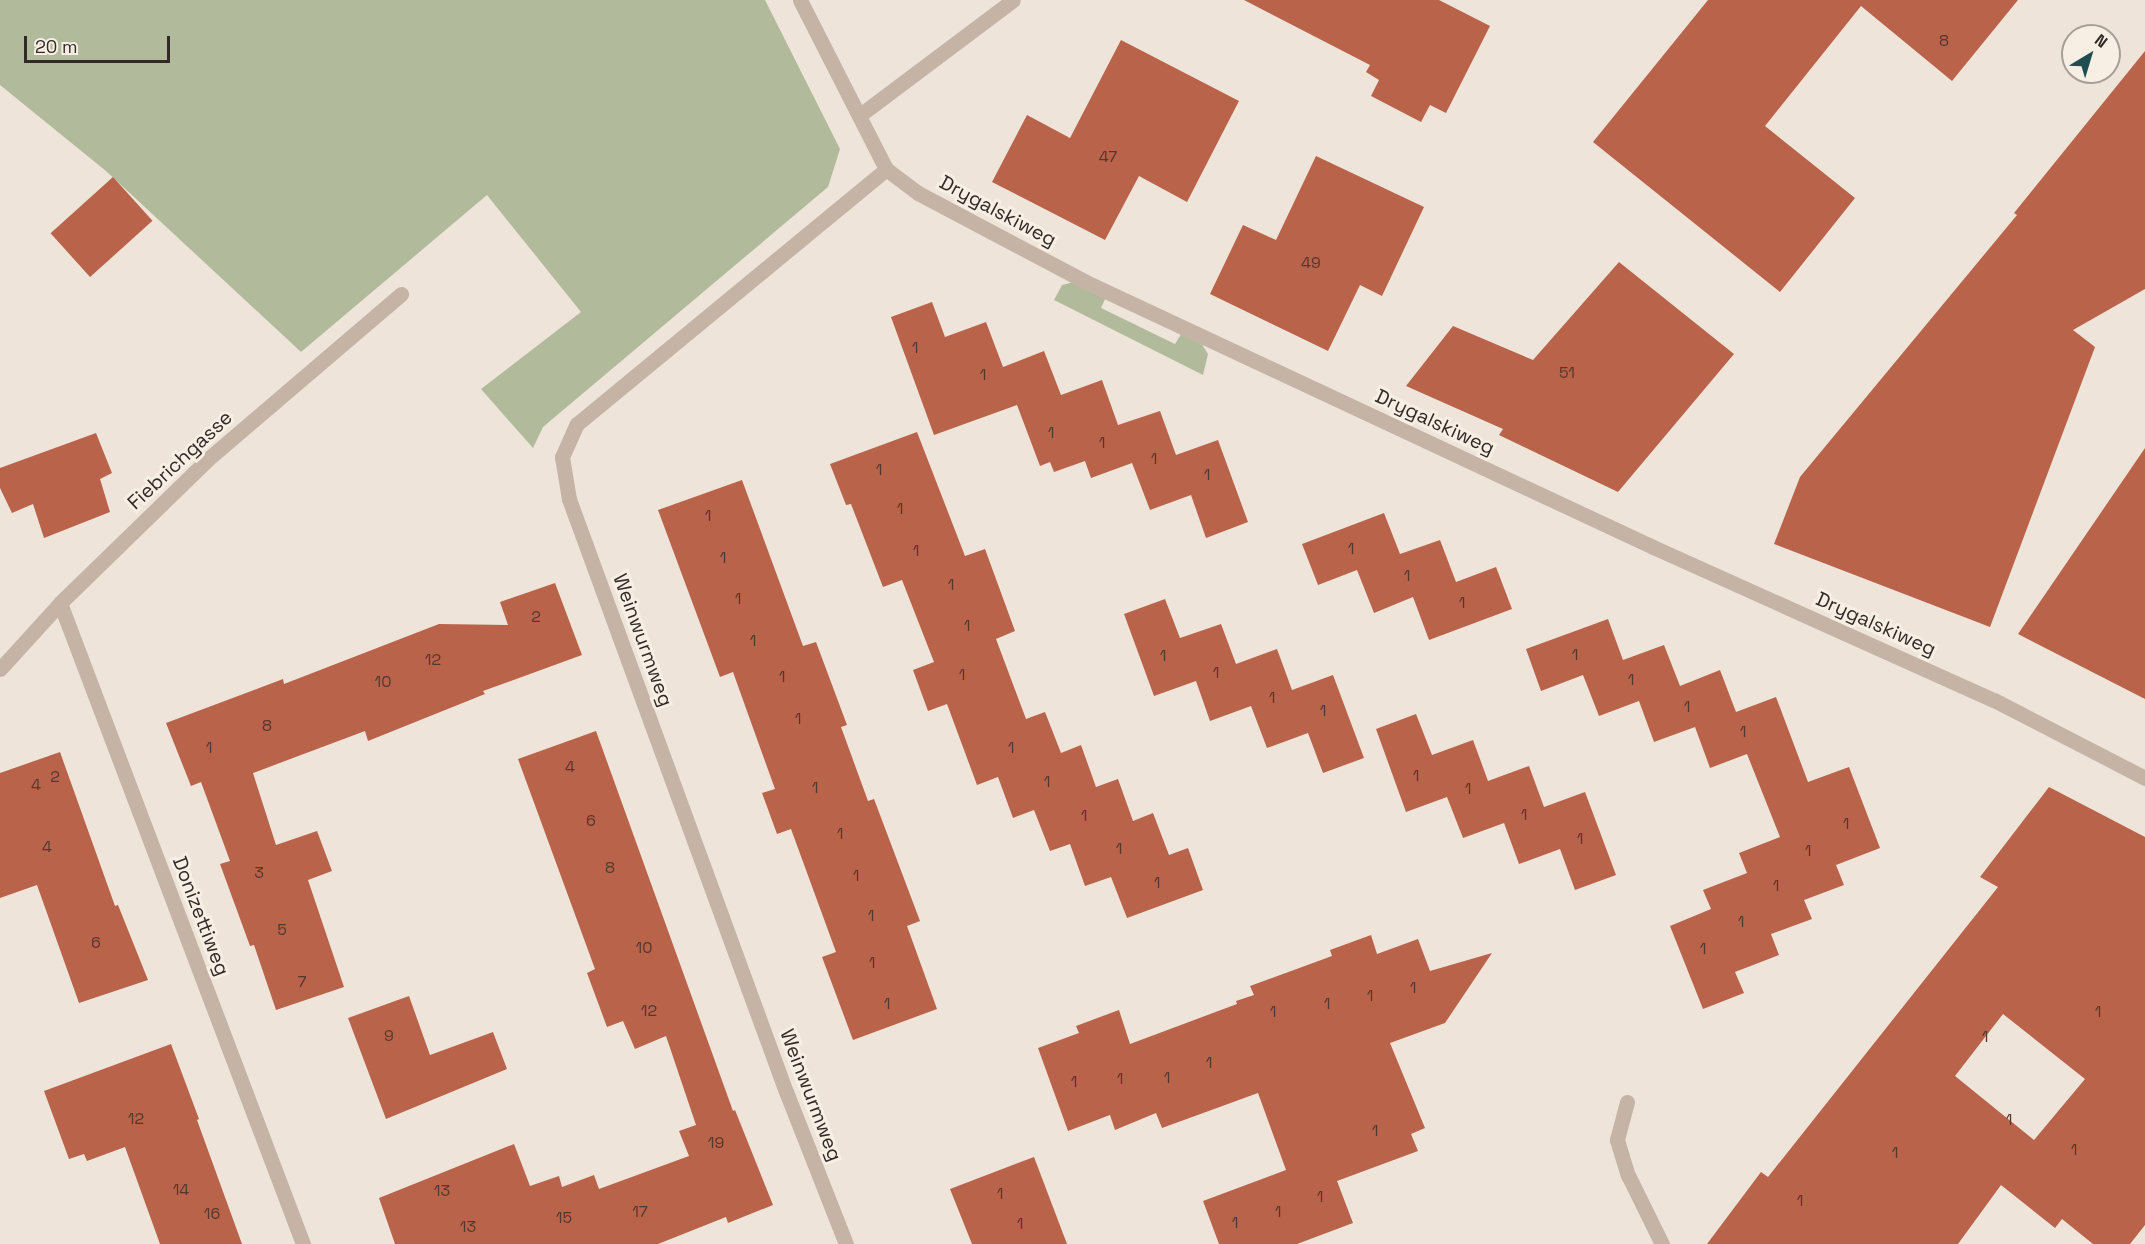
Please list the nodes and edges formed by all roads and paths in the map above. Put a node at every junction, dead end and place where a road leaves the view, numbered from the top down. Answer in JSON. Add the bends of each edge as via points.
{"nodes":[{"id":1,"x":800,"y":0,"type":"edge"},
{"id":2,"x":1013,"y":0,"type":"edge"},
{"id":3,"x":860,"y":115,"type":"junction"},
{"id":4,"x":886,"y":169,"type":"junction"},
{"id":5,"x":401,"y":294,"type":"dead end"},
{"id":6,"x":60,"y":603,"type":"junction"},
{"id":7,"x":0,"y":669,"type":"edge"},
{"id":8,"x":2145,"y":778,"type":"edge"},
{"id":9,"x":1627,"y":1102,"type":"dead end"},
{"id":10,"x":303,"y":1244,"type":"edge"},
{"id":11,"x":846,"y":1244,"type":"edge"},
{"id":12,"x":1662,"y":1244,"type":"edge"}],
"edges":[{"from":1,"to":3,"type":"street","name":"Drygalskiweg"},
{"from":2,"to":3,"type":"street"},
{"from":3,"to":4,"type":"street","name":"Drygalskiweg"},
{"from":4,"to":8,"type":"street","name":"Drygalskiweg","via":[[918,193],[1086,282],[1653,548],[1994,700]]},
{"from":4,"to":11,"type":"street","name":"Weinwurmweg","via":[[577,424],[562,457],[569,499],[786,1092]]},
{"from":5,"to":6,"type":"street","name":"Fiebrichgasse","via":[[208,459]]},
{"from":6,"to":7,"type":"street","name":"Fiebrichgasse"},
{"from":6,"to":10,"type":"street","name":"Donizettiweg"},
{"from":9,"to":12,"type":"street","via":[[1617,1140],[1628,1175]]}]}
